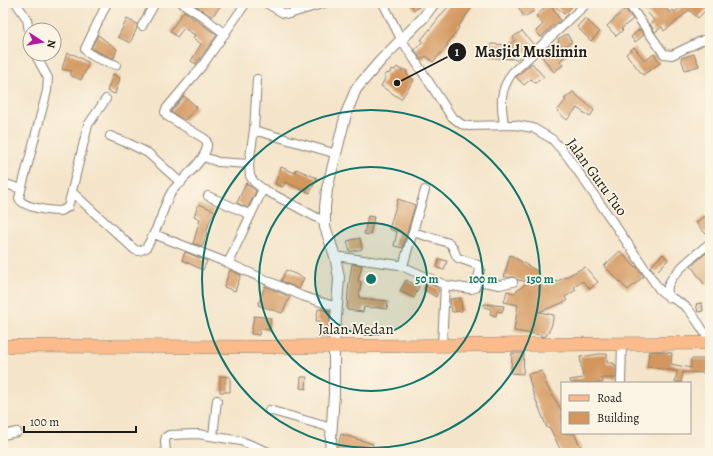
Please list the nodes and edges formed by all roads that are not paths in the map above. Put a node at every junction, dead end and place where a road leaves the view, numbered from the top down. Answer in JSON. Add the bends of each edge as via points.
{"nodes":[{"id":1,"x":16,"y":3,"type":"edge"},
{"id":2,"x":107,"y":3,"type":"edge"},
{"id":3,"x":155,"y":3,"type":"edge"},
{"id":4,"x":182,"y":3,"type":"edge"},
{"id":5,"x":246,"y":3,"type":"edge"},
{"id":6,"x":266,"y":3,"type":"edge"},
{"id":7,"x":325,"y":3,"type":"edge"},
{"id":8,"x":383,"y":3,"type":"edge"},
{"id":9,"x":434,"y":3,"type":"edge"},
{"id":10,"x":585,"y":3,"type":"edge"},
{"id":11,"x":628,"y":3,"type":"edge"},
{"id":12,"x":27,"y":22,"type":"edge"},
{"id":13,"x":142,"y":26,"type":"dead end"},
{"id":14,"x":225,"y":34,"type":"junction"},
{"id":15,"x":400,"y":39,"type":"junction"},
{"id":16,"x":703,"y":40,"type":"dead end"},
{"id":17,"x":39,"y":62,"type":"edge"},
{"id":18,"x":116,"y":65,"type":"dead end"},
{"id":19,"x":257,"y":79,"type":"dead end"},
{"id":20,"x":106,"y":99,"type":"dead end"},
{"id":21,"x":504,"y":125,"type":"junction"},
{"id":22,"x":254,"y":130,"type":"junction"},
{"id":23,"x":110,"y":136,"type":"dead end"},
{"id":24,"x":337,"y":154,"type":"junction"},
{"id":25,"x":204,"y":156,"type":"junction"},
{"id":26,"x":249,"y":164,"type":"junction"},
{"id":27,"x":3,"y":183,"type":"edge"},
{"id":28,"x":181,"y":183,"type":"junction"},
{"id":29,"x":21,"y":189,"type":"junction"},
{"id":30,"x":263,"y":189,"type":"junction"},
{"id":31,"x":425,"y":190,"type":"dead end"},
{"id":32,"x":72,"y":192,"type":"junction"},
{"id":33,"x":208,"y":196,"type":"dead end"},
{"id":34,"x":251,"y":215,"type":"junction"},
{"id":35,"x":325,"y":222,"type":"junction"},
{"id":36,"x":413,"y":232,"type":"junction"},
{"id":37,"x":154,"y":234,"type":"junction"},
{"id":38,"x":710,"y":243,"type":"edge"},
{"id":39,"x":335,"y":256,"type":"junction"},
{"id":40,"x":228,"y":263,"type":"junction"},
{"id":41,"x":403,"y":266,"type":"junction"},
{"id":42,"x":477,"y":281,"type":"junction"},
{"id":43,"x":512,"y":282,"type":"dead end"},
{"id":44,"x":445,"y":285,"type":"junction"},
{"id":45,"x":669,"y":298,"type":"junction"},
{"id":46,"x":337,"y":307,"type":"junction"},
{"id":47,"x":710,"y":342,"type":"edge"},
{"id":48,"x":622,"y":343,"type":"junction"},
{"id":49,"x":334,"y":345,"type":"junction"},
{"id":50,"x":442,"y":345,"type":"junction"},
{"id":51,"x":3,"y":346,"type":"edge"},
{"id":52,"x":621,"y":382,"type":"edge"},
{"id":53,"x":218,"y":400,"type":"dead end"},
{"id":54,"x":269,"y":410,"type":"dead end"},
{"id":55,"x":332,"y":428,"type":"junction"},
{"id":56,"x":16,"y":432,"type":"dead end"},
{"id":57,"x":3,"y":435,"type":"edge"},
{"id":58,"x":213,"y":436,"type":"junction"},
{"id":59,"x":166,"y":453,"type":"edge"},
{"id":60,"x":271,"y":453,"type":"edge"},
{"id":61,"x":330,"y":453,"type":"edge"}],
"edges":[{"from":1,"to":12,"type":"street"},
{"from":2,"to":18,"type":"street","via":[[85,49],[86,52]]},
{"from":3,"to":13,"type":"street"},
{"from":4,"to":14,"type":"street"},
{"from":5,"to":14,"type":"street"},
{"from":6,"to":7,"type":"street","via":[[289,14]]},
{"from":8,"to":15,"type":"street","name":"Jalan Guru Tuo"},
{"from":9,"to":15,"type":"street","via":[[423,18]]},
{"from":10,"to":21,"type":"street","via":[[512,73],[501,100]]},
{"from":11,"to":16,"type":"street","via":[[664,54],[672,55]]},
{"from":14,"to":25,"type":"street","via":[[165,112],[167,116],[205,139],[208,146]]},
{"from":15,"to":21,"type":"street","name":"Jalan Guru Tuo","via":[[456,121],[468,126]]},
{"from":15,"to":24,"type":"street","via":[[356,89],[346,114]]},
{"from":17,"to":29,"type":"street","via":[[48,78],[47,91]]},
{"from":19,"to":22,"type":"street"},
{"from":20,"to":32,"type":"street","via":[[88,126]]},
{"from":21,"to":45,"type":"street","name":"Jalan Guru Tuo","via":[[533,128],[552,139],[659,289]]},
{"from":22,"to":24,"type":"street"},
{"from":22,"to":26,"type":"street"},
{"from":23,"to":28,"type":"street","via":[[148,154]]},
{"from":24,"to":35,"type":"street","via":[[327,190]]},
{"from":25,"to":26,"type":"street","via":[[218,162]]},
{"from":25,"to":28,"type":"street"},
{"from":26,"to":30,"type":"street","via":[[250,176]]},
{"from":27,"to":29,"type":"street"},
{"from":28,"to":37,"type":"street","via":[[172,191],[164,206]]},
{"from":29,"to":32,"type":"street","via":[[19,198],[22,203],[60,211],[68,207]]},
{"from":30,"to":34,"type":"street"},
{"from":30,"to":35,"type":"street"},
{"from":31,"to":36,"type":"street"},
{"from":32,"to":37,"type":"street","via":[[135,250],[143,251]]},
{"from":33,"to":34,"type":"street"},
{"from":34,"to":40,"type":"street"},
{"from":35,"to":39,"type":"street"},
{"from":36,"to":41,"type":"street"},
{"from":36,"to":42,"type":"street","via":[[453,245],[458,258],[478,265],[480,270]]},
{"from":37,"to":40,"type":"street"},
{"from":38,"to":45,"type":"street","via":[[670,281],[667,291]]},
{"from":39,"to":41,"type":"street"},
{"from":39,"to":46,"type":"street","via":[[339,278]]},
{"from":40,"to":46,"type":"street","via":[[302,296]]},
{"from":41,"to":44,"type":"street"},
{"from":42,"to":43,"type":"street","via":[[500,285]]},
{"from":42,"to":44,"type":"street","via":[[471,289]]},
{"from":44,"to":50,"type":"street"},
{"from":45,"to":47,"type":"street","name":"Jalan Guru Tuo","via":[[688,309]]},
{"from":46,"to":49,"type":"street"},
{"from":47,"to":48,"type":"main road","name":"Jalan Medan"},
{"from":48,"to":50,"type":"main road","name":"Jalan Medan"},
{"from":48,"to":52,"type":"street"},
{"from":49,"to":50,"type":"main road","name":"Jalan Medan"},
{"from":49,"to":51,"type":"main road","name":"Jalan Medan"},
{"from":49,"to":55,"type":"street"},
{"from":53,"to":58,"type":"street"},
{"from":54,"to":55,"type":"street"},
{"from":55,"to":61,"type":"street"},
{"from":56,"to":57,"type":"street"},
{"from":58,"to":59,"type":"street","via":[[169,435],[165,441]]},
{"from":58,"to":60,"type":"street","via":[[241,441]]}]}
